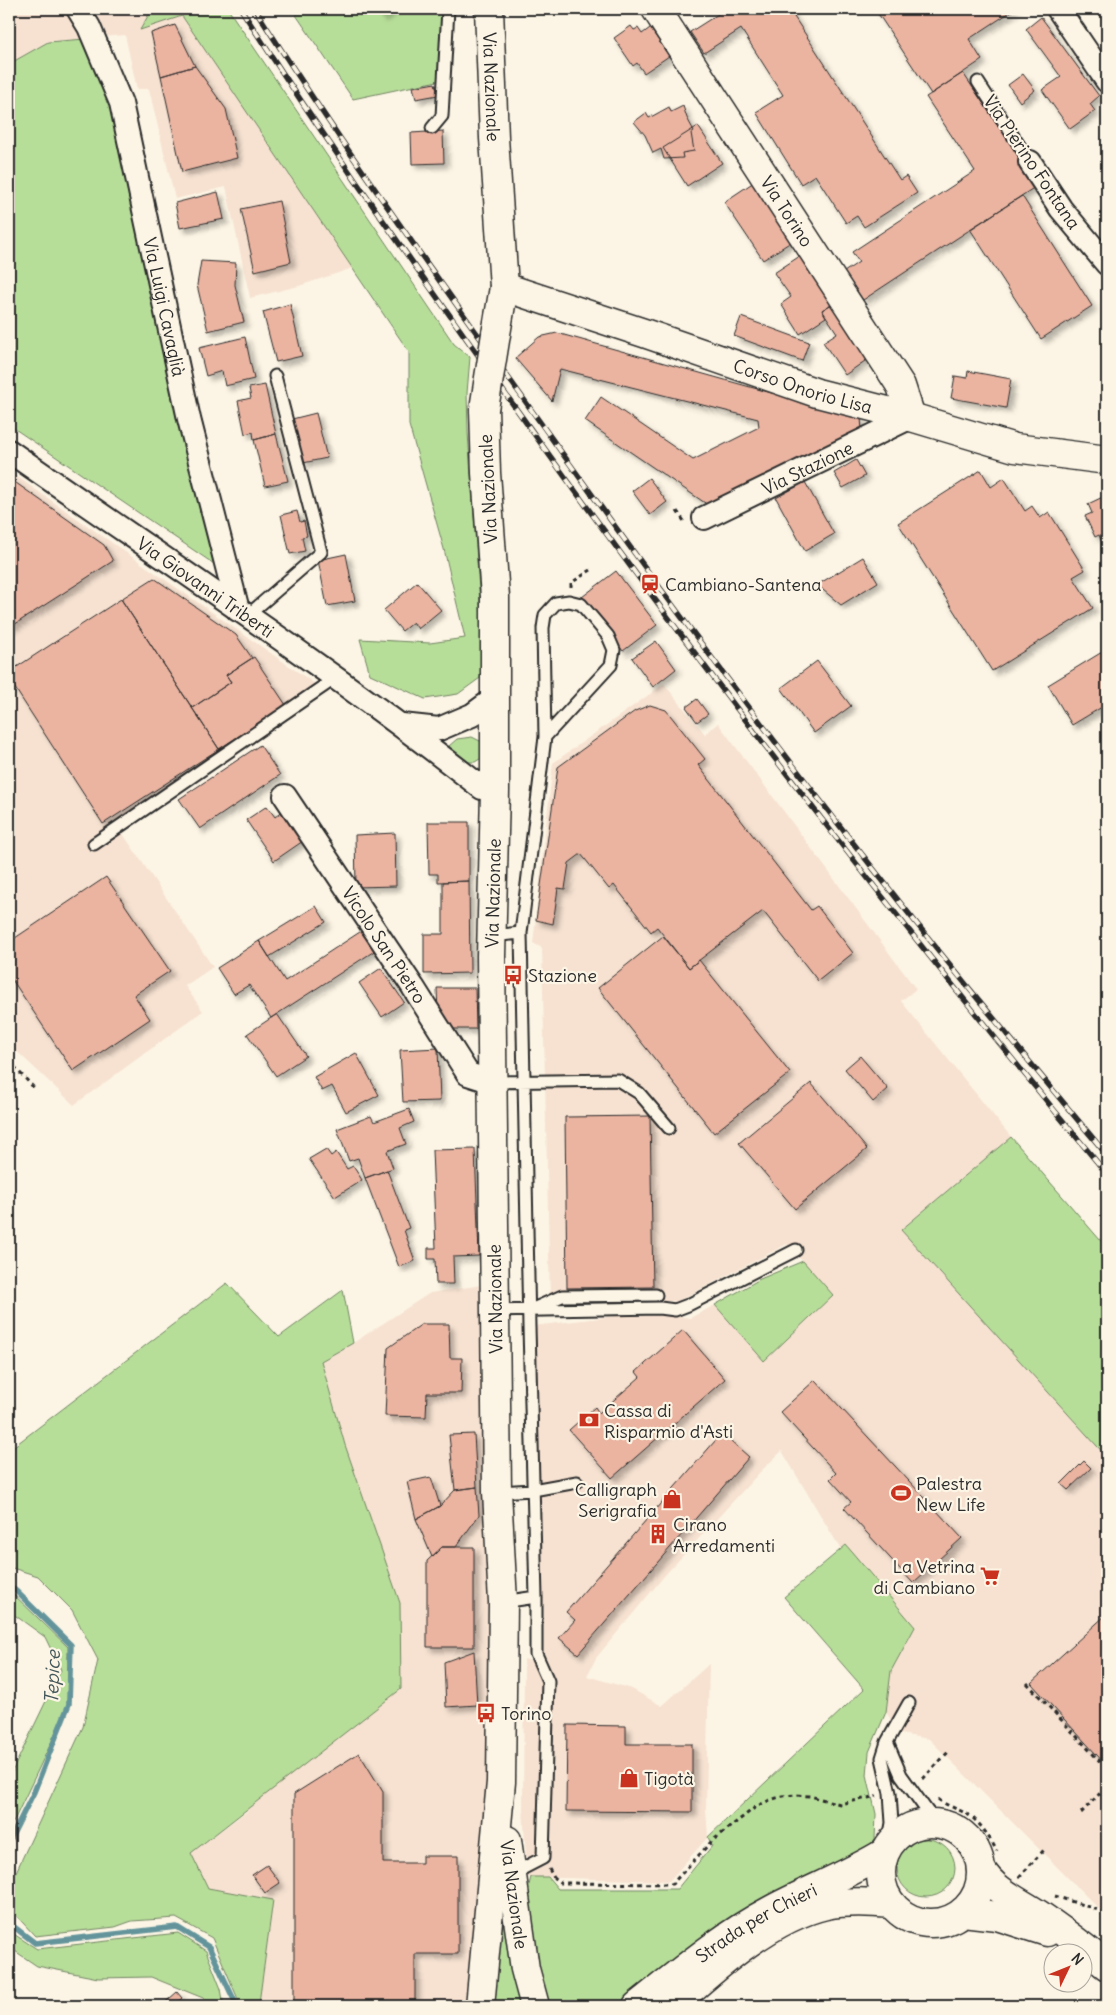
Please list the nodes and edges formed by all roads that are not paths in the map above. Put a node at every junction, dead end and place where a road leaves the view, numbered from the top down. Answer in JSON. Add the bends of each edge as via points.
{"nodes":[{"id":1,"x":78,"y":9,"type":"edge"},
{"id":2,"x":448,"y":9,"type":"edge"},
{"id":3,"x":489,"y":9,"type":"edge"},
{"id":4,"x":656,"y":9,"type":"edge"},
{"id":5,"x":1058,"y":9,"type":"edge"},
{"id":6,"x":1107,"y":81,"type":"edge"},
{"id":7,"x":978,"y":82,"type":"dead end"},
{"id":8,"x":432,"y":128,"type":"dead end"},
{"id":9,"x":1030,"y":162,"type":"joint"},
{"id":10,"x":1107,"y":264,"type":"edge"},
{"id":11,"x":504,"y":287,"type":"junction"},
{"id":12,"x":275,"y":376,"type":"dead end"},
{"id":13,"x":911,"y":417,"type":"junction"},
{"id":14,"x":9,"y":451,"type":"edge"},
{"id":15,"x":1107,"y":460,"type":"edge"},
{"id":16,"x":704,"y":518,"type":"dead end"},
{"id":17,"x":243,"y":613,"type":"junction"},
{"id":18,"x":337,"y":677,"type":"junction"},
{"id":19,"x":495,"y":698,"type":"junction"},
{"id":20,"x":402,"y":724,"type":"junction"},
{"id":21,"x":545,"y":737,"type":"junction"},
{"id":22,"x":495,"y":791,"type":"junction"},
{"id":23,"x":285,"y":796,"type":"dead end"},
{"id":24,"x":94,"y":844,"type":"dead end"},
{"id":25,"x":521,"y":932,"type":"junction"},
{"id":26,"x":491,"y":936,"type":"junction"},
{"id":27,"x":492,"y":1082,"type":"junction"},
{"id":28,"x":524,"y":1082,"type":"junction"},
{"id":29,"x":669,"y":1128,"type":"dead end"},
{"id":30,"x":796,"y":1250,"type":"dead end"},
{"id":31,"x":656,"y":1295,"type":"dead end"},
{"id":32,"x":495,"y":1311,"type":"junction"},
{"id":33,"x":528,"y":1311,"type":"junction"},
{"id":34,"x":577,"y":1482,"type":"dead end"},
{"id":35,"x":533,"y":1490,"type":"junction"},
{"id":36,"x":497,"y":1492,"type":"junction"},
{"id":37,"x":536,"y":1597,"type":"junction"},
{"id":38,"x":503,"y":1602,"type":"junction"},
{"id":39,"x":909,"y":1704,"type":"dead end"},
{"id":40,"x":888,"y":1742,"type":"junction"},
{"id":41,"x":501,"y":1782,"type":"junction"},
{"id":42,"x":935,"y":1809,"type":"junction"},
{"id":43,"x":886,"y":1849,"type":"junction"},
{"id":44,"x":989,"y":1860,"type":"junction"},
{"id":45,"x":511,"y":1875,"type":"junction"},
{"id":46,"x":891,"y":1904,"type":"junction"},
{"id":47,"x":962,"y":1912,"type":"junction"},
{"id":48,"x":1071,"y":1942,"type":"edge"},
{"id":49,"x":1076,"y":1942,"type":"edge"},
{"id":50,"x":1094,"y":1956,"type":"edge"},
{"id":51,"x":1107,"y":1966,"type":"edge"},
{"id":52,"x":480,"y":2006,"type":"edge"},
{"id":53,"x":534,"y":2006,"type":"edge"},
{"id":54,"x":637,"y":2006,"type":"edge"},
{"id":55,"x":672,"y":2006,"type":"edge"}],
"edges":[{"from":1,"to":17,"type":"street","name":"Via Luigi Cavaglià","via":[[89,27],[121,103],[189,419]]},
{"from":2,"to":8,"type":"lane","via":[[442,116]]},
{"from":3,"to":11,"type":"main road","name":"Via Nazionale"},
{"from":4,"to":13,"type":"main road","name":"Via Torino","via":[[901,386]]},
{"from":5,"to":6,"type":"street"},
{"from":7,"to":9,"type":"lane","name":"Via Pierino Fontana"},
{"from":9,"to":10,"type":"street","name":"Via Pierino Fontana","via":[[1061,209]]},
{"from":11,"to":13,"type":"main road","name":"Corso Onorio Lisa","via":[[817,393]]},
{"from":11,"to":19,"type":"main road","name":"Via Nazionale","bridge":true,"via":[[484,409],[494,597]]},
{"from":12,"to":17,"type":"lane","via":[[321,552]]},
{"from":13,"to":15,"type":"main road","name":"Corso Onorio Lisa","via":[[1015,448]]},
{"from":13,"to":16,"type":"street","name":"Via Stazione"},
{"from":14,"to":17,"type":"street","name":"Via Giovanni Triberti"},
{"from":17,"to":18,"type":"street","name":"Via Giovanni Triberti"},
{"from":18,"to":20,"type":"street","name":"Via Giovanni Triberti"},
{"from":18,"to":24,"type":"lane"},
{"from":19,"to":20,"type":"street","name":"Via Giovanni Triberti","via":[[472,715],[439,729]]},
{"from":19,"to":22,"type":"main road","name":"Via Nazionale"},
{"from":20,"to":22,"type":"street","name":"Via Giovanni Triberti","via":[[482,788]]},
{"from":21,"to":21,"type":"lane","via":[[611,665],[614,650],[608,636],[581,604],[569,601],[556,603],[545,615]]},
{"from":21,"to":25,"type":"lane"},
{"from":22,"to":26,"type":"main road","name":"Via Nazionale"},
{"from":23,"to":27,"type":"street","name":"Vicolo San Pietro","via":[[468,1074]]},
{"from":25,"to":26,"type":"lane"},
{"from":25,"to":28,"type":"lane"},
{"from":26,"to":27,"type":"main road","name":"Via Nazionale"},
{"from":27,"to":28,"type":"lane"},
{"from":27,"to":32,"type":"main road","name":"Via Nazionale"},
{"from":28,"to":29,"type":"lane","via":[[618,1080],[639,1093]]},
{"from":28,"to":33,"type":"lane"},
{"from":30,"to":33,"type":"lane","via":[[674,1310]]},
{"from":31,"to":33,"type":"lane","via":[[562,1296]]},
{"from":32,"to":33,"type":"lane"},
{"from":32,"to":36,"type":"main road","name":"Via Nazionale"},
{"from":33,"to":35,"type":"lane"},
{"from":34,"to":35,"type":"lane"},
{"from":35,"to":36,"type":"lane"},
{"from":35,"to":37,"type":"lane"},
{"from":36,"to":38,"type":"main road","name":"Via Nazionale"},
{"from":37,"to":38,"type":"lane"},
{"from":37,"to":45,"type":"lane","via":[[536,1654],[548,1681],[543,1858]]},
{"from":38,"to":41,"type":"main road","name":"Via Nazionale"},
{"from":39,"to":40,"type":"lane"},
{"from":40,"to":42,"type":"lane","via":[[909,1789]]},
{"from":40,"to":43,"type":"lane","via":[[882,1758],[890,1793],[892,1823]]},
{"from":41,"to":45,"type":"main road","name":"Via Nazionale"},
{"from":41,"to":52,"type":"main road","name":"Via Nazionale"},
{"from":42,"to":43,"type":"main road","via":[[922,1823],[897,1835]]},
{"from":42,"to":44,"type":"main road","via":[[949,1826],[971,1842],[978,1855]]},
{"from":43,"to":46,"type":"main road","via":[[880,1866],[880,1879]]},
{"from":43,"to":54,"type":"main road","name":"Strada per Chieri","via":[[722,1940]]},
{"from":44,"to":47,"type":"main road","via":[[977,1893]]},
{"from":44,"to":49,"type":"main road","via":[[987,1879]]},
{"from":45,"to":53,"type":"main road","name":"Via Nazionale"},
{"from":46,"to":47,"type":"main road","via":[[903,1915],[933,1923],[949,1920]]},
{"from":46,"to":55,"type":"main road","name":"Strada per Chieri","via":[[826,1905],[794,1916],[754,1940]]},
{"from":47,"to":48,"type":"main road","via":[[997,1916]]},
{"from":50,"to":51,"type":"main road"}]}
